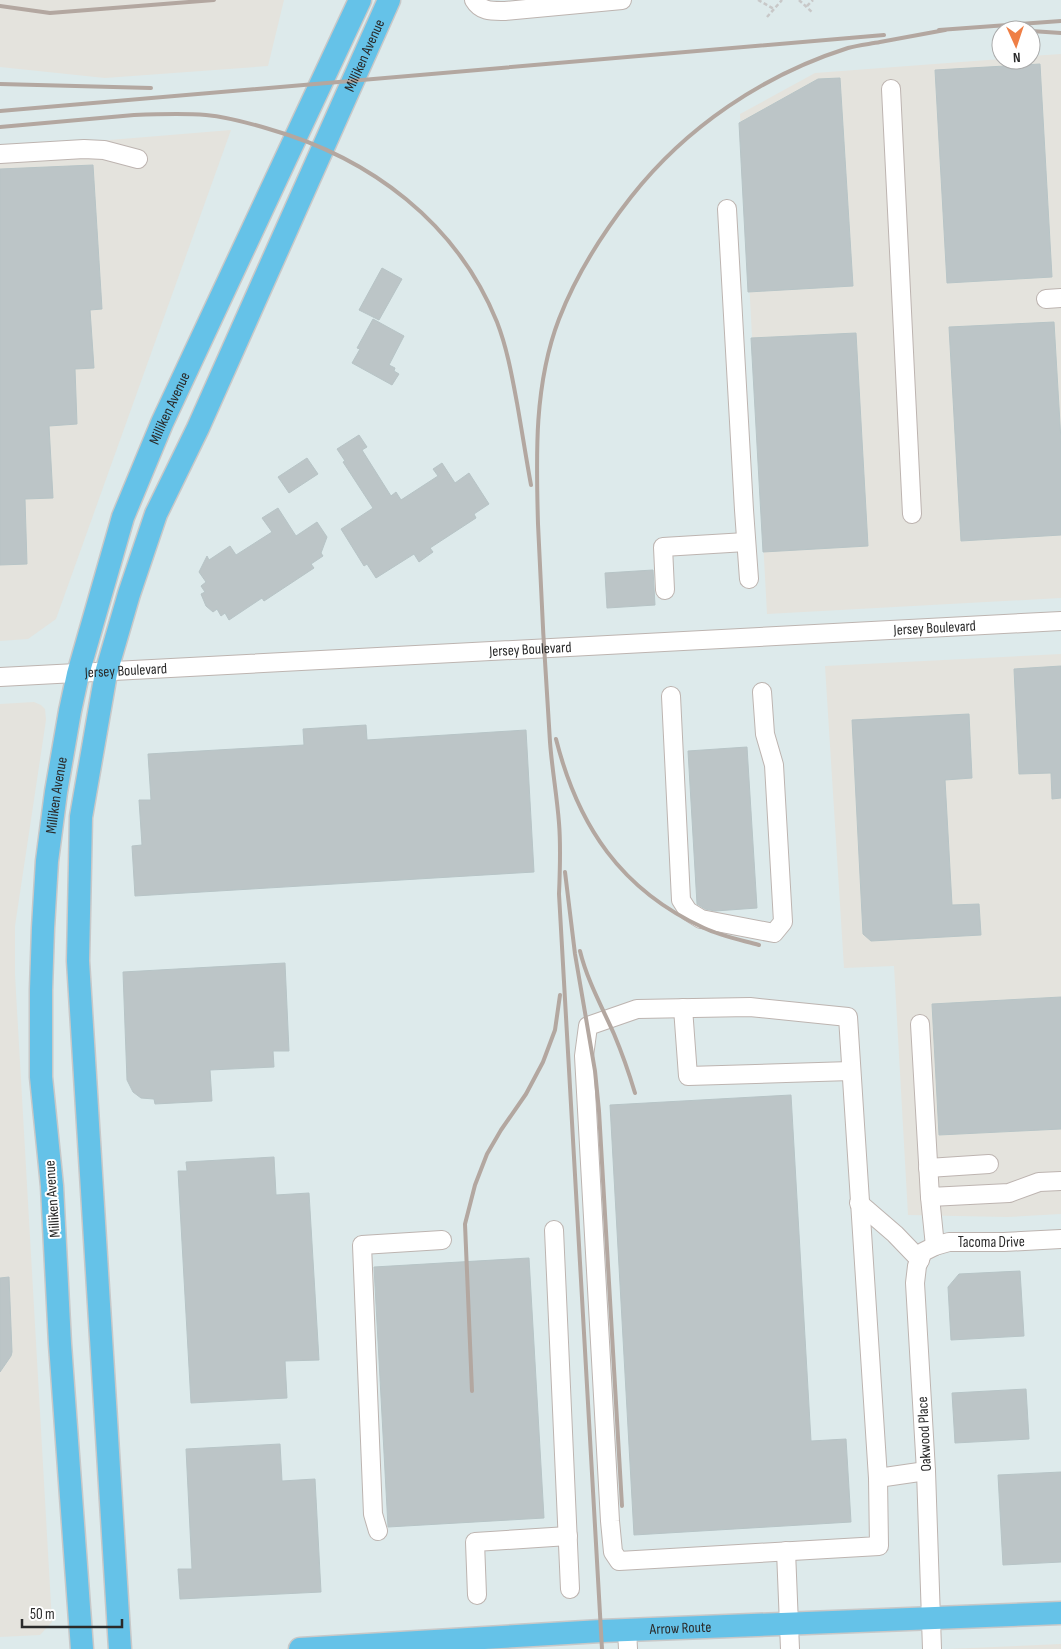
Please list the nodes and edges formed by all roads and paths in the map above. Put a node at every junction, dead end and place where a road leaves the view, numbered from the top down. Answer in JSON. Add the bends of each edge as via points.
{"nodes":[{"id":1,"x":360,"y":0,"type":"edge"},
{"id":2,"x":390,"y":0,"type":"edge"},
{"id":3,"x":474,"y":0,"type":"edge"},
{"id":4,"x":622,"y":0,"type":"edge"},
{"id":5,"x":758,"y":0,"type":"edge"},
{"id":6,"x":782,"y":0,"type":"edge"},
{"id":7,"x":799,"y":0,"type":"edge"},
{"id":8,"x":812,"y":0,"type":"edge"},
{"id":9,"x":807,"y":6,"type":"junction"},
{"id":10,"x":774,"y":9,"type":"junction"},
{"id":11,"x":813,"y":13,"type":"dead end"},
{"id":12,"x":766,"y":17,"type":"dead end"},
{"id":13,"x":891,"y":89,"type":"dead end"},
{"id":14,"x":0,"y":154,"type":"edge"},
{"id":15,"x":138,"y":159,"type":"dead end"},
{"id":16,"x":727,"y":209,"type":"dead end"},
{"id":17,"x":912,"y":514,"type":"dead end"},
{"id":18,"x":746,"y":542,"type":"junction"},
{"id":19,"x":749,"y":579,"type":"dead end"},
{"id":20,"x":665,"y":590,"type":"dead end"},
{"id":21,"x":1061,"y":621,"type":"edge"},
{"id":22,"x":106,"y":673,"type":"junction"},
{"id":23,"x":78,"y":674,"type":"junction"},
{"id":24,"x":0,"y":678,"type":"edge"},
{"id":25,"x":762,"y":692,"type":"dead end"},
{"id":26,"x":671,"y":696,"type":"dead end"},
{"id":27,"x":683,"y":1008,"type":"junction"},
{"id":28,"x":920,"y":1024,"type":"dead end"},
{"id":29,"x":851,"y":1071,"type":"junction"},
{"id":30,"x":989,"y":1164,"type":"dead end"},
{"id":31,"x":928,"y":1168,"type":"junction"},
{"id":32,"x":1061,"y":1181,"type":"edge"},
{"id":33,"x":930,"y":1197,"type":"junction"},
{"id":34,"x":859,"y":1203,"type":"junction"},
{"id":35,"x":554,"y":1230,"type":"dead end"},
{"id":36,"x":1061,"y":1239,"type":"edge"},
{"id":37,"x":442,"y":1240,"type":"dead end"},
{"id":38,"x":926,"y":1252,"type":"junction"},
{"id":39,"x":926,"y":1471,"type":"junction"},
{"id":40,"x":878,"y":1478,"type":"junction"},
{"id":41,"x":378,"y":1531,"type":"dead end"},
{"id":42,"x":568,"y":1536,"type":"junction"},
{"id":43,"x":786,"y":1551,"type":"junction"},
{"id":44,"x":570,"y":1589,"type":"dead end"},
{"id":45,"x":477,"y":1595,"type":"dead end"},
{"id":46,"x":1061,"y":1613,"type":"edge"},
{"id":47,"x":931,"y":1618,"type":"junction"},
{"id":48,"x":790,"y":1623,"type":"junction"},
{"id":49,"x":628,"y":1640,"type":"edge"},
{"id":50,"x":480,"y":1644,"type":"edge"},
{"id":51,"x":82,"y":1649,"type":"edge"},
{"id":52,"x":120,"y":1649,"type":"edge"},
{"id":53,"x":300,"y":1649,"type":"edge"},
{"id":54,"x":790,"y":1649,"type":"edge"},
{"id":55,"x":932,"y":1649,"type":"edge"}],
"edges":[{"from":1,"to":23,"type":"main road","name":"Milliken Avenue","via":[[162,423],[126,508]]},
{"from":2,"to":22,"type":"main road","name":"Milliken Avenue","via":[[198,428],[156,514]]},
{"from":3,"to":4,"type":"street","via":[[487,10]]},
{"from":5,"to":10,"type":"path"},
{"from":6,"to":10,"type":"path"},
{"from":7,"to":9,"type":"path"},
{"from":8,"to":9,"type":"path"},
{"from":9,"to":11,"type":"path"},
{"from":10,"to":12,"type":"path"},
{"from":13,"to":17,"type":"street"},
{"from":14,"to":15,"type":"street","via":[[84,149],[104,150]]},
{"from":16,"to":18,"type":"street","via":[[739,319]]},
{"from":18,"to":19,"type":"street"},
{"from":18,"to":20,"type":"street","via":[[663,547]]},
{"from":21,"to":22,"type":"street","name":"Jersey Boulevard"},
{"from":22,"to":23,"type":"street","name":"Jersey Boulevard"},
{"from":22,"to":52,"type":"main road","name":"Milliken Avenue","via":[[81,818],[78,961]]},
{"from":23,"to":24,"type":"street","name":"Jersey Boulevard"},
{"from":23,"to":51,"type":"main road","name":"Milliken Avenue","via":[[47,861],[41,1000],[42,1077]]},
{"from":25,"to":26,"type":"street","via":[[766,734],[774,765],[784,922],[774,933],[701,919],[688,911],[681,900]]},
{"from":27,"to":29,"type":"street","via":[[750,1007],[848,1017]]},
{"from":27,"to":29,"type":"street","via":[[688,1076]]},
{"from":27,"to":43,"type":"street","via":[[637,1009],[588,1026],[586,1036],[585,1066],[613,1552],[619,1561]]},
{"from":28,"to":31,"type":"street","name":"Oakwood Place"},
{"from":29,"to":34,"type":"street"},
{"from":30,"to":31,"type":"street"},
{"from":31,"to":33,"type":"street","name":"Oakwood Place"},
{"from":32,"to":33,"type":"street","via":[[1039,1182],[1009,1193]]},
{"from":33,"to":38,"type":"street","name":"Oakwood Place"},
{"from":34,"to":38,"type":"street","via":[[894,1234]]},
{"from":34,"to":40,"type":"street"},
{"from":35,"to":42,"type":"street"},
{"from":36,"to":38,"type":"street","name":"Tacoma Drive","via":[[949,1242]]},
{"from":37,"to":41,"type":"street","via":[[362,1245],[374,1514]]},
{"from":38,"to":39,"type":"street","name":"Oakwood Place","via":[[917,1266],[915,1283]]},
{"from":39,"to":40,"type":"street"},
{"from":39,"to":47,"type":"street","name":"Oakwood Place"},
{"from":40,"to":43,"type":"street","via":[[879,1546]]},
{"from":42,"to":44,"type":"street"},
{"from":42,"to":45,"type":"street","via":[[475,1542]]},
{"from":43,"to":48,"type":"street"},
{"from":46,"to":47,"type":"main road","name":"Arrow Route"},
{"from":47,"to":48,"type":"main road","name":"Arrow Route"},
{"from":47,"to":55,"type":"street","name":"Oakwood Place"},
{"from":48,"to":49,"type":"main road","name":"Arrow Route"},
{"from":48,"to":54,"type":"street"},
{"from":49,"to":50,"type":"main road","name":"Arrow Route"},
{"from":50,"to":53,"type":"main road","name":"Arrow Route"}]}
